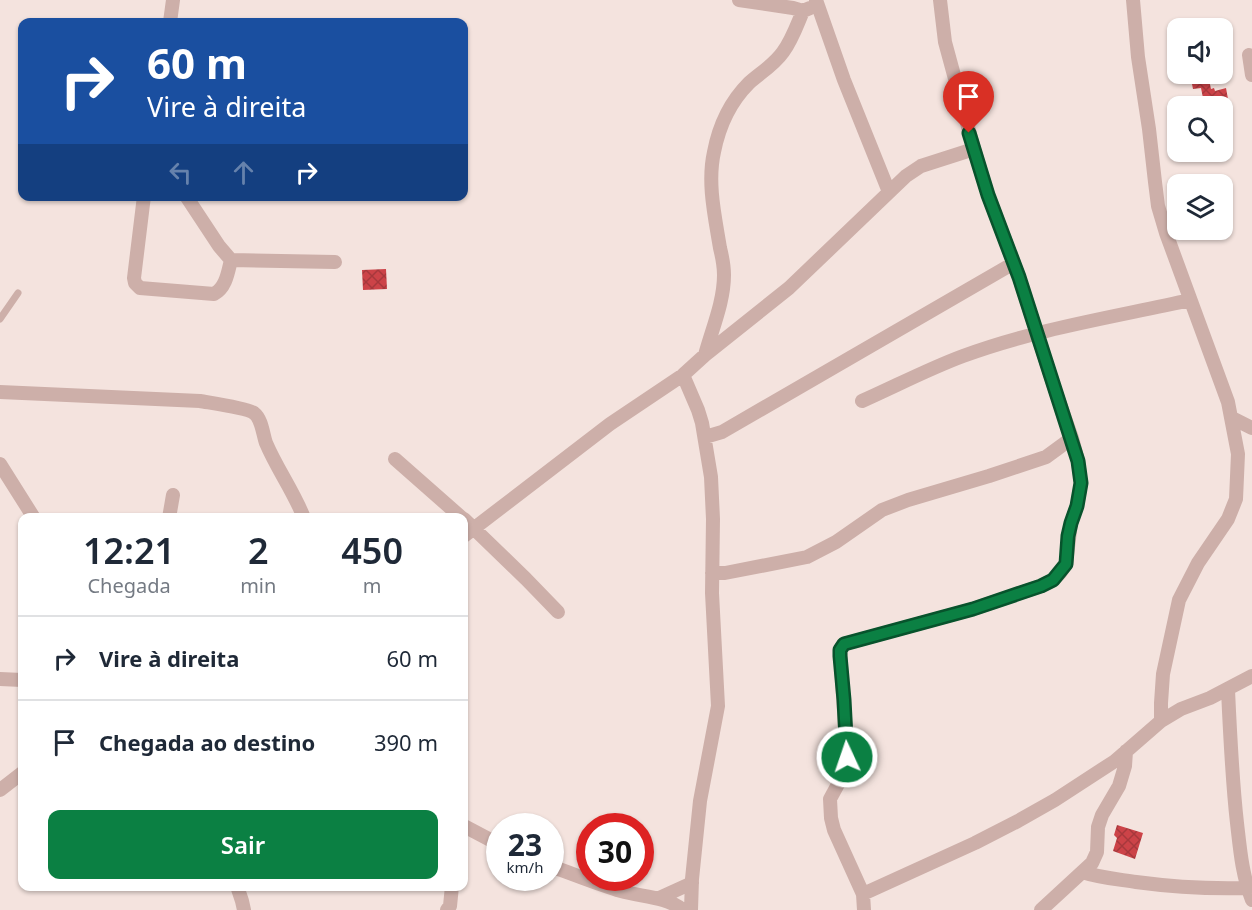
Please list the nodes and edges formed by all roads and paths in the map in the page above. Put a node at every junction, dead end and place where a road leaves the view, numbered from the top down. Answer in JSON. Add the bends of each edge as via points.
{"nodes":[{"id":1,"x":173,"y":0,"type":"edge"},
{"id":2,"x":738,"y":0,"type":"edge"},
{"id":3,"x":940,"y":0,"type":"edge"},
{"id":4,"x":1133,"y":0,"type":"edge"},
{"id":5,"x":816,"y":3,"type":"edge"},
{"id":6,"x":803,"y":11,"type":"junction"},
{"id":7,"x":171,"y":18,"type":"edge"},
{"id":8,"x":1249,"y":56,"type":"dead end"},
{"id":9,"x":1252,"y":75,"type":"edge"},
{"id":10,"x":974,"y":149,"type":"junction"},
{"id":11,"x":889,"y":192,"type":"junction"},
{"id":12,"x":143,"y":201,"type":"edge"},
{"id":13,"x":189,"y":201,"type":"edge"},
{"id":14,"x":231,"y":260,"type":"junction"},
{"id":15,"x":335,"y":262,"type":"dead end"},
{"id":16,"x":1014,"y":263,"type":"junction"},
{"id":17,"x":18,"y":293,"type":"dead end"},
{"id":18,"x":1190,"y":300,"type":"junction"},
{"id":19,"x":0,"y":319,"type":"edge"},
{"id":20,"x":1037,"y":333,"type":"junction"},
{"id":21,"x":705,"y":355,"type":"junction"},
{"id":22,"x":683,"y":375,"type":"junction"},
{"id":23,"x":0,"y":392,"type":"edge"},
{"id":24,"x":862,"y":401,"type":"dead end"},
{"id":25,"x":1232,"y":418,"type":"junction"},
{"id":26,"x":1252,"y":428,"type":"edge"},
{"id":27,"x":705,"y":437,"type":"junction"},
{"id":28,"x":1072,"y":438,"type":"junction"},
{"id":29,"x":395,"y":459,"type":"dead end"},
{"id":30,"x":0,"y":464,"type":"edge"},
{"id":31,"x":173,"y":495,"type":"dead end"},
{"id":32,"x":31,"y":513,"type":"edge"},
{"id":33,"x":170,"y":513,"type":"edge"},
{"id":34,"x":302,"y":513,"type":"edge"},
{"id":35,"x":453,"y":513,"type":"edge"},
{"id":36,"x":468,"y":524,"type":"edge"},
{"id":37,"x":468,"y":527,"type":"edge"},
{"id":38,"x":712,"y":573,"type":"junction"},
{"id":39,"x":558,"y":612,"type":"dead end"},
{"id":40,"x":1252,"y":676,"type":"edge"},
{"id":41,"x":0,"y":679,"type":"edge"},
{"id":42,"x":18,"y":680,"type":"edge"},
{"id":43,"x":1228,"y":690,"type":"junction"},
{"id":44,"x":1161,"y":721,"type":"junction"},
{"id":45,"x":1126,"y":752,"type":"junction"},
{"id":46,"x":18,"y":776,"type":"edge"},
{"id":47,"x":0,"y":790,"type":"edge"},
{"id":48,"x":468,"y":828,"type":"edge"},
{"id":49,"x":486,"y":838,"type":"edge"},
{"id":50,"x":564,"y":871,"type":"edge"},
{"id":51,"x":1082,"y":872,"type":"junction"},
{"id":52,"x":692,"y":884,"type":"junction"},
{"id":53,"x":239,"y":891,"type":"edge"},
{"id":54,"x":452,"y":891,"type":"edge"},
{"id":55,"x":863,"y":894,"type":"junction"},
{"id":56,"x":1250,"y":894,"type":"edge"},
{"id":57,"x":659,"y":898,"type":"junction"},
{"id":58,"x":244,"y":910,"type":"edge"},
{"id":59,"x":447,"y":910,"type":"edge"},
{"id":60,"x":683,"y":910,"type":"edge"},
{"id":61,"x":691,"y":910,"type":"edge"},
{"id":62,"x":864,"y":910,"type":"edge"},
{"id":63,"x":1041,"y":910,"type":"edge"}],
"edges":[{"from":1,"to":7,"type":"street"},
{"from":2,"to":6,"type":"street"},
{"from":3,"to":10,"type":"street","via":[[945,42]]},
{"from":4,"to":18,"type":"street","via":[[1158,206]]},
{"from":5,"to":6,"type":"street"},
{"from":5,"to":11,"type":"street"},
{"from":6,"to":21,"type":"street","via":[[783,52],[734,101],[714,153],[712,189],[724,273]]},
{"from":8,"to":9,"type":"street"},
{"from":10,"to":11,"type":"street","via":[[921,165]]},
{"from":10,"to":16,"type":"street"},
{"from":11,"to":21,"type":"street","via":[[789,288]]},
{"from":12,"to":14,"type":"street","via":[[134,278],[140,288],[214,294],[226,278]]},
{"from":13,"to":14,"type":"street"},
{"from":14,"to":15,"type":"street"},
{"from":16,"to":20,"type":"street"},
{"from":16,"to":27,"type":"street","via":[[732,427]]},
{"from":17,"to":19,"type":"lane"},
{"from":18,"to":20,"type":"street"},
{"from":18,"to":25,"type":"street"},
{"from":20,"to":24,"type":"street","via":[[963,356]]},
{"from":20,"to":28,"type":"street"},
{"from":21,"to":22,"type":"street"},
{"from":22,"to":27,"type":"street"},
{"from":22,"to":36,"type":"street"},
{"from":23,"to":34,"type":"street","via":[[200,401],[255,413],[281,476]]},
{"from":25,"to":26,"type":"street"},
{"from":25,"to":44,"type":"street","via":[[1238,454],[1236,499],[1179,600],[1163,674]]},
{"from":27,"to":38,"type":"street","via":[[711,477]]},
{"from":28,"to":38,"type":"street","via":[[1046,457],[882,510],[807,557]]},
{"from":28,"to":55,"type":"street","via":[[1081,483],[1068,536],[1066,564],[1053,580],[973,609],[844,644],[840,650],[847,757],[843,775],[830,799],[831,818]]},
{"from":29,"to":35,"type":"street"},
{"from":30,"to":32,"type":"street"},
{"from":31,"to":33,"type":"street"},
{"from":37,"to":39,"type":"street"},
{"from":38,"to":52,"type":"street","via":[[718,706],[700,801]]},
{"from":40,"to":43,"type":"street"},
{"from":41,"to":42,"type":"street"},
{"from":43,"to":44,"type":"street"},
{"from":43,"to":56,"type":"street","via":[[1236,816]]},
{"from":44,"to":45,"type":"street"},
{"from":45,"to":51,"type":"street","via":[[1119,786],[1098,826],[1092,863]]},
{"from":45,"to":55,"type":"street","via":[[1018,821]]},
{"from":46,"to":47,"type":"street"},
{"from":48,"to":49,"type":"street"},
{"from":50,"to":57,"type":"street","via":[[622,891]]},
{"from":51,"to":56,"type":"street","via":[[1099,878],[1223,888]]},
{"from":51,"to":63,"type":"street"},
{"from":52,"to":57,"type":"street"},
{"from":52,"to":61,"type":"street"},
{"from":53,"to":58,"type":"street"},
{"from":54,"to":59,"type":"street"},
{"from":55,"to":62,"type":"street"},
{"from":57,"to":60,"type":"street"}]}
